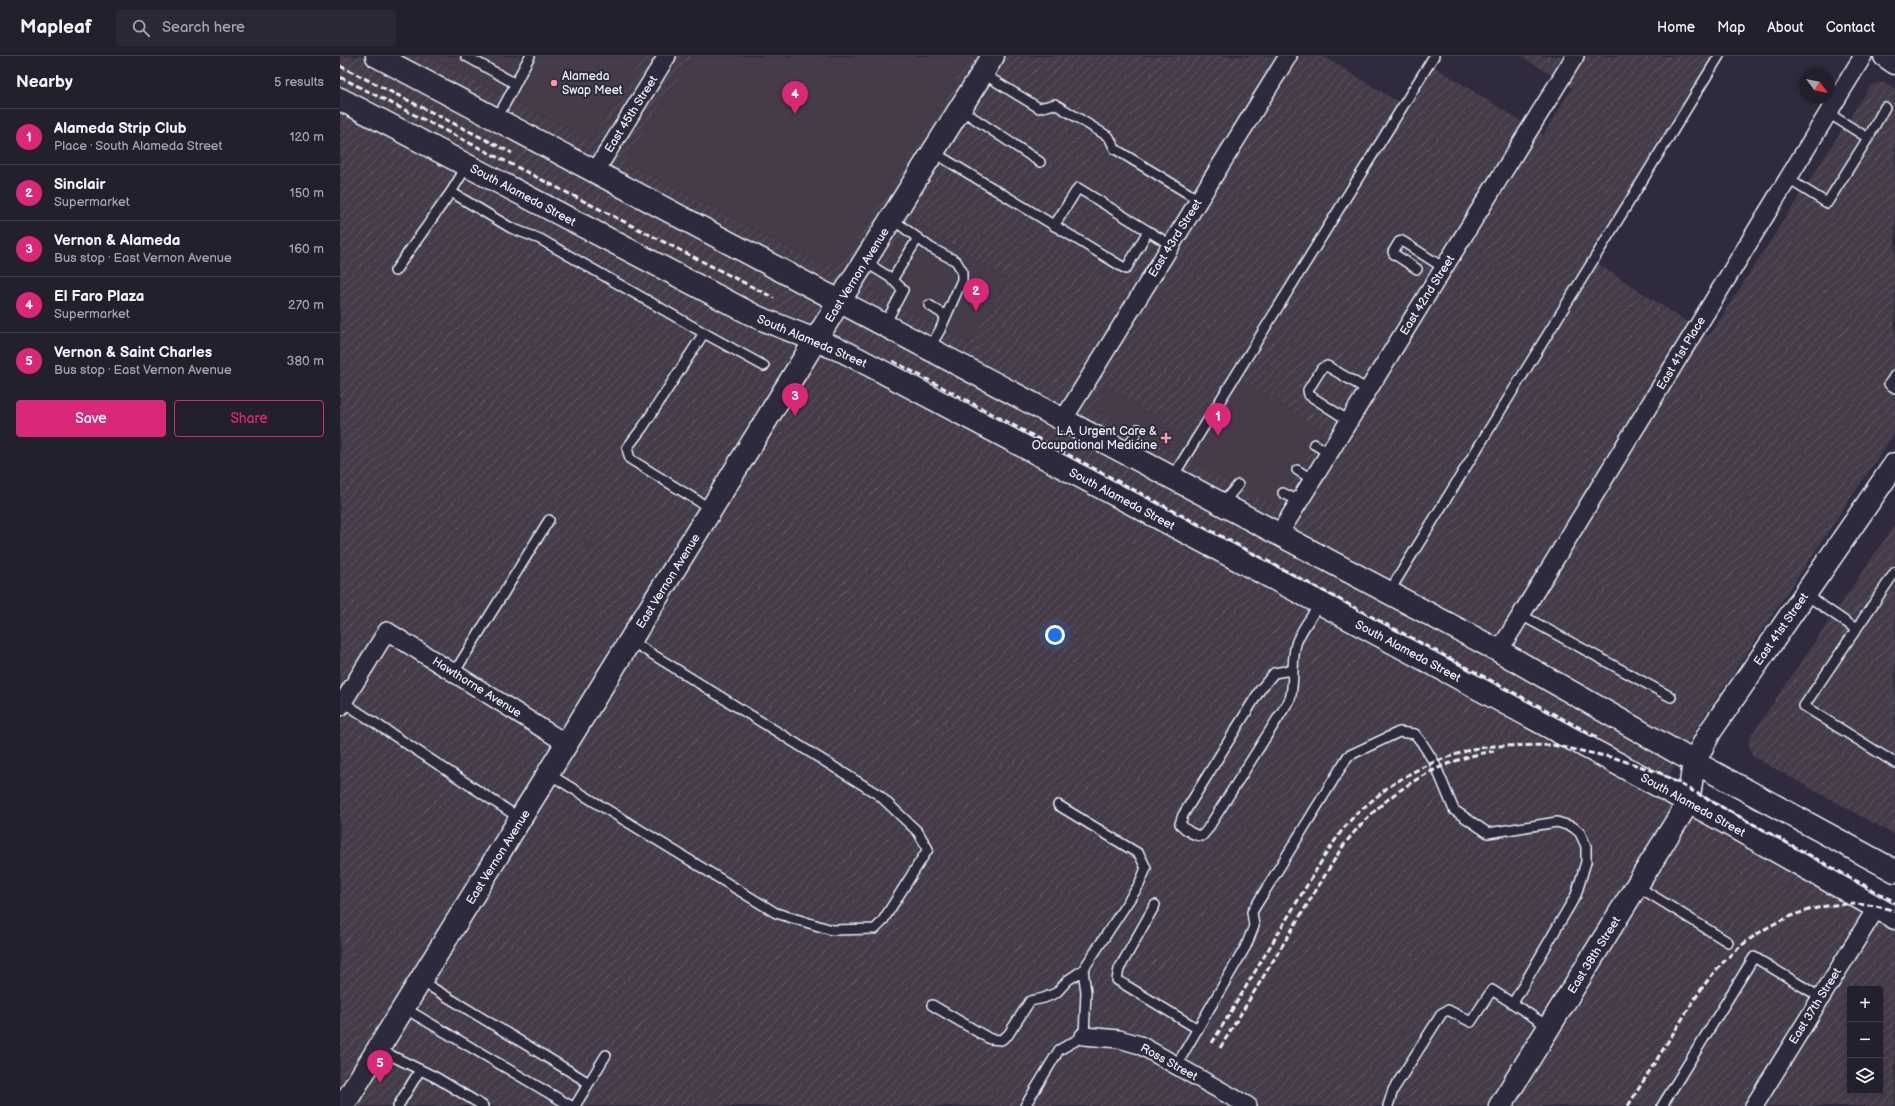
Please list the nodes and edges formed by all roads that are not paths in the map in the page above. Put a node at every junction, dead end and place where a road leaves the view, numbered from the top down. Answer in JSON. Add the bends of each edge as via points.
{"nodes":[{"id":1,"x":377,"y":56,"type":"edge"},
{"id":2,"x":466,"y":56,"type":"edge"},
{"id":3,"x":530,"y":56,"type":"edge"},
{"id":4,"x":667,"y":56,"type":"edge"},
{"id":5,"x":1288,"y":56,"type":"edge"},
{"id":6,"x":1434,"y":56,"type":"edge"},
{"id":7,"x":1575,"y":56,"type":"edge"},
{"id":8,"x":1718,"y":56,"type":"edge"},
{"id":9,"x":1863,"y":56,"type":"edge"},
{"id":10,"x":1885,"y":56,"type":"edge"},
{"id":11,"x":1895,"y":63,"type":"edge"},
{"id":12,"x":987,"y":65,"type":"edge"},
{"id":13,"x":514,"y":83,"type":"junction"},
{"id":14,"x":340,"y":99,"type":"edge"},
{"id":15,"x":1885,"y":107,"type":"dead end"},
{"id":16,"x":960,"y":109,"type":"junction"},
{"id":17,"x":1828,"y":113,"type":"junction"},
{"id":18,"x":496,"y":119,"type":"junction"},
{"id":19,"x":1868,"y":138,"type":"junction"},
{"id":20,"x":932,"y":152,"type":"junction"},
{"id":21,"x":1040,"y":162,"type":"dead end"},
{"id":22,"x":467,"y":166,"type":"junction"},
{"id":23,"x":595,"y":172,"type":"junction"},
{"id":24,"x":1788,"y":179,"type":"junction"},
{"id":25,"x":451,"y":192,"type":"junction"},
{"id":26,"x":1199,"y":200,"type":"junction"},
{"id":27,"x":892,"y":218,"type":"junction"},
{"id":28,"x":1054,"y":226,"type":"junction"},
{"id":29,"x":1148,"y":231,"type":"junction"},
{"id":30,"x":918,"y":238,"type":"junction"},
{"id":31,"x":1171,"y":244,"type":"junction"},
{"id":32,"x":865,"y":262,"type":"junction"},
{"id":33,"x":1444,"y":268,"type":"junction"},
{"id":34,"x":1417,"y":269,"type":"dead end"},
{"id":35,"x":395,"y":271,"type":"dead end"},
{"id":36,"x":892,"y":280,"type":"junction"},
{"id":37,"x":839,"y":302,"type":"junction"},
{"id":38,"x":929,"y":306,"type":"dead end"},
{"id":39,"x":946,"y":316,"type":"junction"},
{"id":40,"x":884,"y":326,"type":"junction"},
{"id":41,"x":704,"y":333,"type":"junction"},
{"id":42,"x":817,"y":341,"type":"junction"},
{"id":43,"x":929,"y":350,"type":"junction"},
{"id":44,"x":764,"y":366,"type":"dead end"},
{"id":45,"x":1895,"y":375,"type":"edge"},
{"id":46,"x":1895,"y":388,"type":"edge"},
{"id":47,"x":1368,"y":390,"type":"junction"},
{"id":48,"x":1063,"y":420,"type":"junction"},
{"id":49,"x":1349,"y":421,"type":"junction"},
{"id":50,"x":1138,"y":429,"type":"dead end"},
{"id":51,"x":1314,"y":444,"type":"dead end"},
{"id":52,"x":1124,"y":453,"type":"junction"},
{"id":53,"x":1329,"y":453,"type":"junction"},
{"id":54,"x":1894,"y":468,"type":"edge"},
{"id":55,"x":1297,"y":470,"type":"dead end"},
{"id":56,"x":1172,"y":478,"type":"junction"},
{"id":57,"x":1312,"y":480,"type":"junction"},
{"id":58,"x":1238,"y":485,"type":"dead end"},
{"id":59,"x":1283,"y":493,"type":"dead end"},
{"id":60,"x":1299,"y":501,"type":"junction"},
{"id":61,"x":1222,"y":504,"type":"junction"},
{"id":62,"x":712,"y":510,"type":"junction"},
{"id":63,"x":549,"y":520,"type":"dead end"},
{"id":64,"x":1279,"y":534,"type":"junction"},
{"id":65,"x":1895,"y":572,"type":"edge"},
{"id":66,"x":1389,"y":592,"type":"junction"},
{"id":67,"x":1805,"y":594,"type":"junction"},
{"id":68,"x":1320,"y":603,"type":"junction"},
{"id":69,"x":1521,"y":615,"type":"junction"},
{"id":70,"x":1856,"y":629,"type":"junction"},
{"id":71,"x":631,"y":641,"type":"junction"},
{"id":72,"x":1499,"y":651,"type":"junction"},
{"id":73,"x":1291,"y":670,"type":"junction"},
{"id":74,"x":454,"y":673,"type":"junction"},
{"id":75,"x":1671,"y":697,"type":"dead end"},
{"id":76,"x":341,"y":703,"type":"edge"},
{"id":77,"x":567,"y":744,"type":"junction"},
{"id":78,"x":1694,"y":762,"type":"junction"},
{"id":79,"x":1895,"y":763,"type":"edge"},
{"id":80,"x":549,"y":774,"type":"junction"},
{"id":81,"x":1688,"y":803,"type":"junction"},
{"id":82,"x":1058,"y":805,"type":"dead end"},
{"id":83,"x":521,"y":819,"type":"junction"},
{"id":84,"x":1895,"y":871,"type":"edge"},
{"id":85,"x":1637,"y":886,"type":"junction"},
{"id":86,"x":1155,"y":905,"type":"dead end"},
{"id":87,"x":1886,"y":912,"type":"edge"},
{"id":88,"x":1728,"y":942,"type":"dead end"},
{"id":89,"x":1083,"y":970,"type":"junction"},
{"id":90,"x":421,"y":981,"type":"junction"},
{"id":91,"x":1820,"y":997,"type":"junction"},
{"id":92,"x":1513,"y":1004,"type":"junction"},
{"id":93,"x":932,"y":1005,"type":"dead end"},
{"id":94,"x":404,"y":1008,"type":"junction"},
{"id":95,"x":1549,"y":1026,"type":"junction"},
{"id":96,"x":1198,"y":1029,"type":"junction"},
{"id":97,"x":1084,"y":1036,"type":"junction"},
{"id":98,"x":378,"y":1050,"type":"junction"},
{"id":99,"x":606,"y":1055,"type":"dead end"},
{"id":100,"x":1176,"y":1066,"type":"junction"},
{"id":101,"x":420,"y":1070,"type":"junction"},
{"id":102,"x":589,"y":1083,"type":"junction"},
{"id":103,"x":343,"y":1106,"type":"edge"},
{"id":104,"x":398,"y":1106,"type":"edge"},
{"id":105,"x":482,"y":1106,"type":"edge"},
{"id":106,"x":571,"y":1106,"type":"edge"},
{"id":107,"x":575,"y":1106,"type":"edge"},
{"id":108,"x":1024,"y":1106,"type":"edge"},
{"id":109,"x":1248,"y":1106,"type":"edge"},
{"id":110,"x":1388,"y":1106,"type":"edge"},
{"id":111,"x":1500,"y":1106,"type":"edge"},
{"id":112,"x":1662,"y":1106,"type":"edge"},
{"id":113,"x":1754,"y":1106,"type":"edge"}],
"edges":[{"from":1,"to":18,"type":"main road"},
{"from":2,"to":13,"type":"lane"},
{"from":3,"to":13,"type":"lane"},
{"from":4,"to":23,"type":"street","name":"East 45th Street"},
{"from":5,"to":26,"type":"street","name":"East 43rd Street"},
{"from":6,"to":56,"type":"lane"},
{"from":7,"to":33,"type":"street","name":"East 42nd Street"},
{"from":8,"to":66,"type":"lane"},
{"from":9,"to":17,"type":"street","name":"East 41st Place"},
{"from":10,"to":11,"type":"main road"},
{"from":12,"to":16,"type":"main road","name":"East Vernon Avenue"},
{"from":12,"to":26,"type":"lane","via":[[1039,108],[1055,104],[1109,137],[1115,149]]},
{"from":13,"to":18,"type":"lane"},
{"from":14,"to":22,"type":"main road","name":"South Alameda Street"},
{"from":15,"to":19,"type":"lane"},
{"from":16,"to":20,"type":"main road","name":"East Vernon Avenue"},
{"from":16,"to":21,"type":"lane"},
{"from":17,"to":19,"type":"lane"},
{"from":17,"to":24,"type":"street","name":"East 41st Place"},
{"from":18,"to":23,"type":"main road"},
{"from":19,"to":24,"type":"lane","via":[[1827,203]]},
{"from":20,"to":27,"type":"main road","name":"East Vernon Avenue"},
{"from":20,"to":28,"type":"lane"},
{"from":22,"to":25,"type":"lane"},
{"from":22,"to":42,"type":"main road","name":"South Alameda Street","via":[[755,316]]},
{"from":23,"to":37,"type":"main road"},
{"from":24,"to":69,"type":"street","name":"East 41st Place"},
{"from":25,"to":35,"type":"lane"},
{"from":25,"to":41,"type":"lane","via":[[511,228],[540,239]]},
{"from":26,"to":31,"type":"street","name":"East 43rd Street"},
{"from":27,"to":30,"type":"lane"},
{"from":27,"to":32,"type":"main road","name":"East Vernon Avenue"},
{"from":28,"to":29,"type":"lane","via":[[1078,188]]},
{"from":28,"to":29,"type":"lane","via":[[1126,269]]},
{"from":29,"to":31,"type":"lane"},
{"from":30,"to":36,"type":"lane"},
{"from":30,"to":39,"type":"lane","via":[[956,261],[962,270],[962,280]]},
{"from":31,"to":48,"type":"street","name":"East 43rd Street"},
{"from":32,"to":36,"type":"lane"},
{"from":32,"to":37,"type":"main road","name":"East Vernon Avenue"},
{"from":33,"to":34,"type":"lane","via":[[1402,241],[1399,242],[1394,254]]},
{"from":33,"to":47,"type":"street","name":"East 42nd Street"},
{"from":36,"to":40,"type":"lane","via":[[907,292]]},
{"from":37,"to":40,"type":"main road"},
{"from":37,"to":42,"type":"main road","name":"East Vernon Avenue"},
{"from":38,"to":39,"type":"lane"},
{"from":39,"to":43,"type":"lane"},
{"from":40,"to":43,"type":"main road"},
{"from":41,"to":44,"type":"lane"},
{"from":41,"to":62,"type":"lane","via":[[627,448],[630,459]]},
{"from":42,"to":62,"type":"main road","name":"East Vernon Avenue"},
{"from":42,"to":68,"type":"main road","name":"South Alameda Street","via":[[859,359]]},
{"from":43,"to":48,"type":"main road"},
{"from":45,"to":46,"type":"lane","via":[[1889,384]]},
{"from":47,"to":49,"type":"street","name":"East 42nd Street"},
{"from":47,"to":49,"type":"lane","via":[[1327,366],[1322,368],[1308,390],[1309,395]]},
{"from":48,"to":52,"type":"main road"},
{"from":49,"to":53,"type":"street","name":"East 42nd Street"},
{"from":50,"to":52,"type":"lane"},
{"from":51,"to":53,"type":"lane"},
{"from":52,"to":56,"type":"main road"},
{"from":53,"to":57,"type":"street","name":"East 42nd Street"},
{"from":54,"to":67,"type":"main road","name":"East 41st Street"},
{"from":55,"to":57,"type":"lane"},
{"from":56,"to":61,"type":"main road"},
{"from":57,"to":60,"type":"street","name":"East 42nd Street"},
{"from":58,"to":61,"type":"lane"},
{"from":59,"to":60,"type":"lane"},
{"from":60,"to":64,"type":"street","name":"East 42nd Street"},
{"from":61,"to":64,"type":"main road"},
{"from":62,"to":71,"type":"main road","name":"East Vernon Avenue"},
{"from":63,"to":74,"type":"lane"},
{"from":64,"to":66,"type":"main road"},
{"from":65,"to":70,"type":"lane"},
{"from":66,"to":72,"type":"main road"},
{"from":67,"to":70,"type":"lane"},
{"from":67,"to":78,"type":"main road","name":"East 41st Street","via":[[1710,732]]},
{"from":68,"to":73,"type":"lane","via":[[1296,642]]},
{"from":68,"to":81,"type":"main road","name":"South Alameda Street"},
{"from":69,"to":72,"type":"street","name":"East 41st Place"},
{"from":69,"to":75,"type":"lane"},
{"from":70,"to":79,"type":"lane","via":[[1804,706]]},
{"from":71,"to":77,"type":"main road","name":"East Vernon Avenue"},
{"from":71,"to":80,"type":"lane","via":[[879,795],[918,832],[928,849],[882,922],[875,928],[832,930],[776,913]]},
{"from":72,"to":78,"type":"main road"},
{"from":73,"to":73,"type":"lane","via":[[1293,686],[1290,699],[1207,830],[1202,836],[1188,831],[1180,824],[1183,815],[1260,690],[1274,673]]},
{"from":74,"to":76,"type":"street","name":"Hawthorne Avenue","via":[[387,631]]},
{"from":74,"to":77,"type":"street","name":"Hawthorne Avenue"},
{"from":76,"to":83,"type":"lane"},
{"from":77,"to":80,"type":"main road","name":"East Vernon Avenue"},
{"from":78,"to":81,"type":"main road","name":"East 41st Street"},
{"from":78,"to":84,"type":"main road"},
{"from":80,"to":83,"type":"main road","name":"East Vernon Avenue"},
{"from":81,"to":85,"type":"main road","name":"East 38th Street"},
{"from":81,"to":87,"type":"main road","name":"South Alameda Street"},
{"from":82,"to":89,"type":"lane","via":[[1139,854],[1146,868],[1139,885]]},
{"from":83,"to":90,"type":"main road","name":"East Vernon Avenue"},
{"from":85,"to":88,"type":"lane"},
{"from":85,"to":95,"type":"main road","name":"East 38th Street"},
{"from":86,"to":96,"type":"lane","via":[[1119,969],[1117,980]]},
{"from":87,"to":91,"type":"street","name":"East 37th Street"},
{"from":89,"to":93,"type":"lane","via":[[1068,980],[1056,993],[1030,1001],[1008,1035],[1001,1040],[990,1039]]},
{"from":89,"to":97,"type":"lane","via":[[1086,992]]},
{"from":90,"to":94,"type":"main road","name":"East Vernon Avenue"},
{"from":90,"to":102,"type":"lane"},
{"from":91,"to":112,"type":"lane","via":[[1754,957]]},
{"from":91,"to":113,"type":"street","name":"East 37th Street"},
{"from":92,"to":95,"type":"lane"},
{"from":92,"to":96,"type":"lane","via":[[1576,895],[1586,862],[1586,846],[1580,833],[1573,827],[1557,822],[1488,832],[1454,810],[1434,762],[1422,743],[1414,734],[1399,732],[1348,756],[1252,912],[1254,926],[1246,946]]},
{"from":92,"to":110,"type":"lane","via":[[1492,990],[1471,1022],[1448,1010],[1442,1013],[1393,1090]]},
{"from":94,"to":98,"type":"main road","name":"East Vernon Avenue"},
{"from":94,"to":106,"type":"lane"},
{"from":95,"to":111,"type":"main road","name":"East 38th Street"},
{"from":96,"to":100,"type":"lane"},
{"from":97,"to":100,"type":"street","name":"Ross Street","via":[[1133,1043]]},
{"from":97,"to":108,"type":"lane","via":[[1059,1050]]},
{"from":98,"to":101,"type":"lane"},
{"from":98,"to":103,"type":"main road","name":"East Vernon Avenue"},
{"from":99,"to":102,"type":"lane"},
{"from":100,"to":109,"type":"street","name":"Ross Street"},
{"from":101,"to":104,"type":"lane"},
{"from":101,"to":105,"type":"lane"},
{"from":102,"to":107,"type":"lane"}]}
